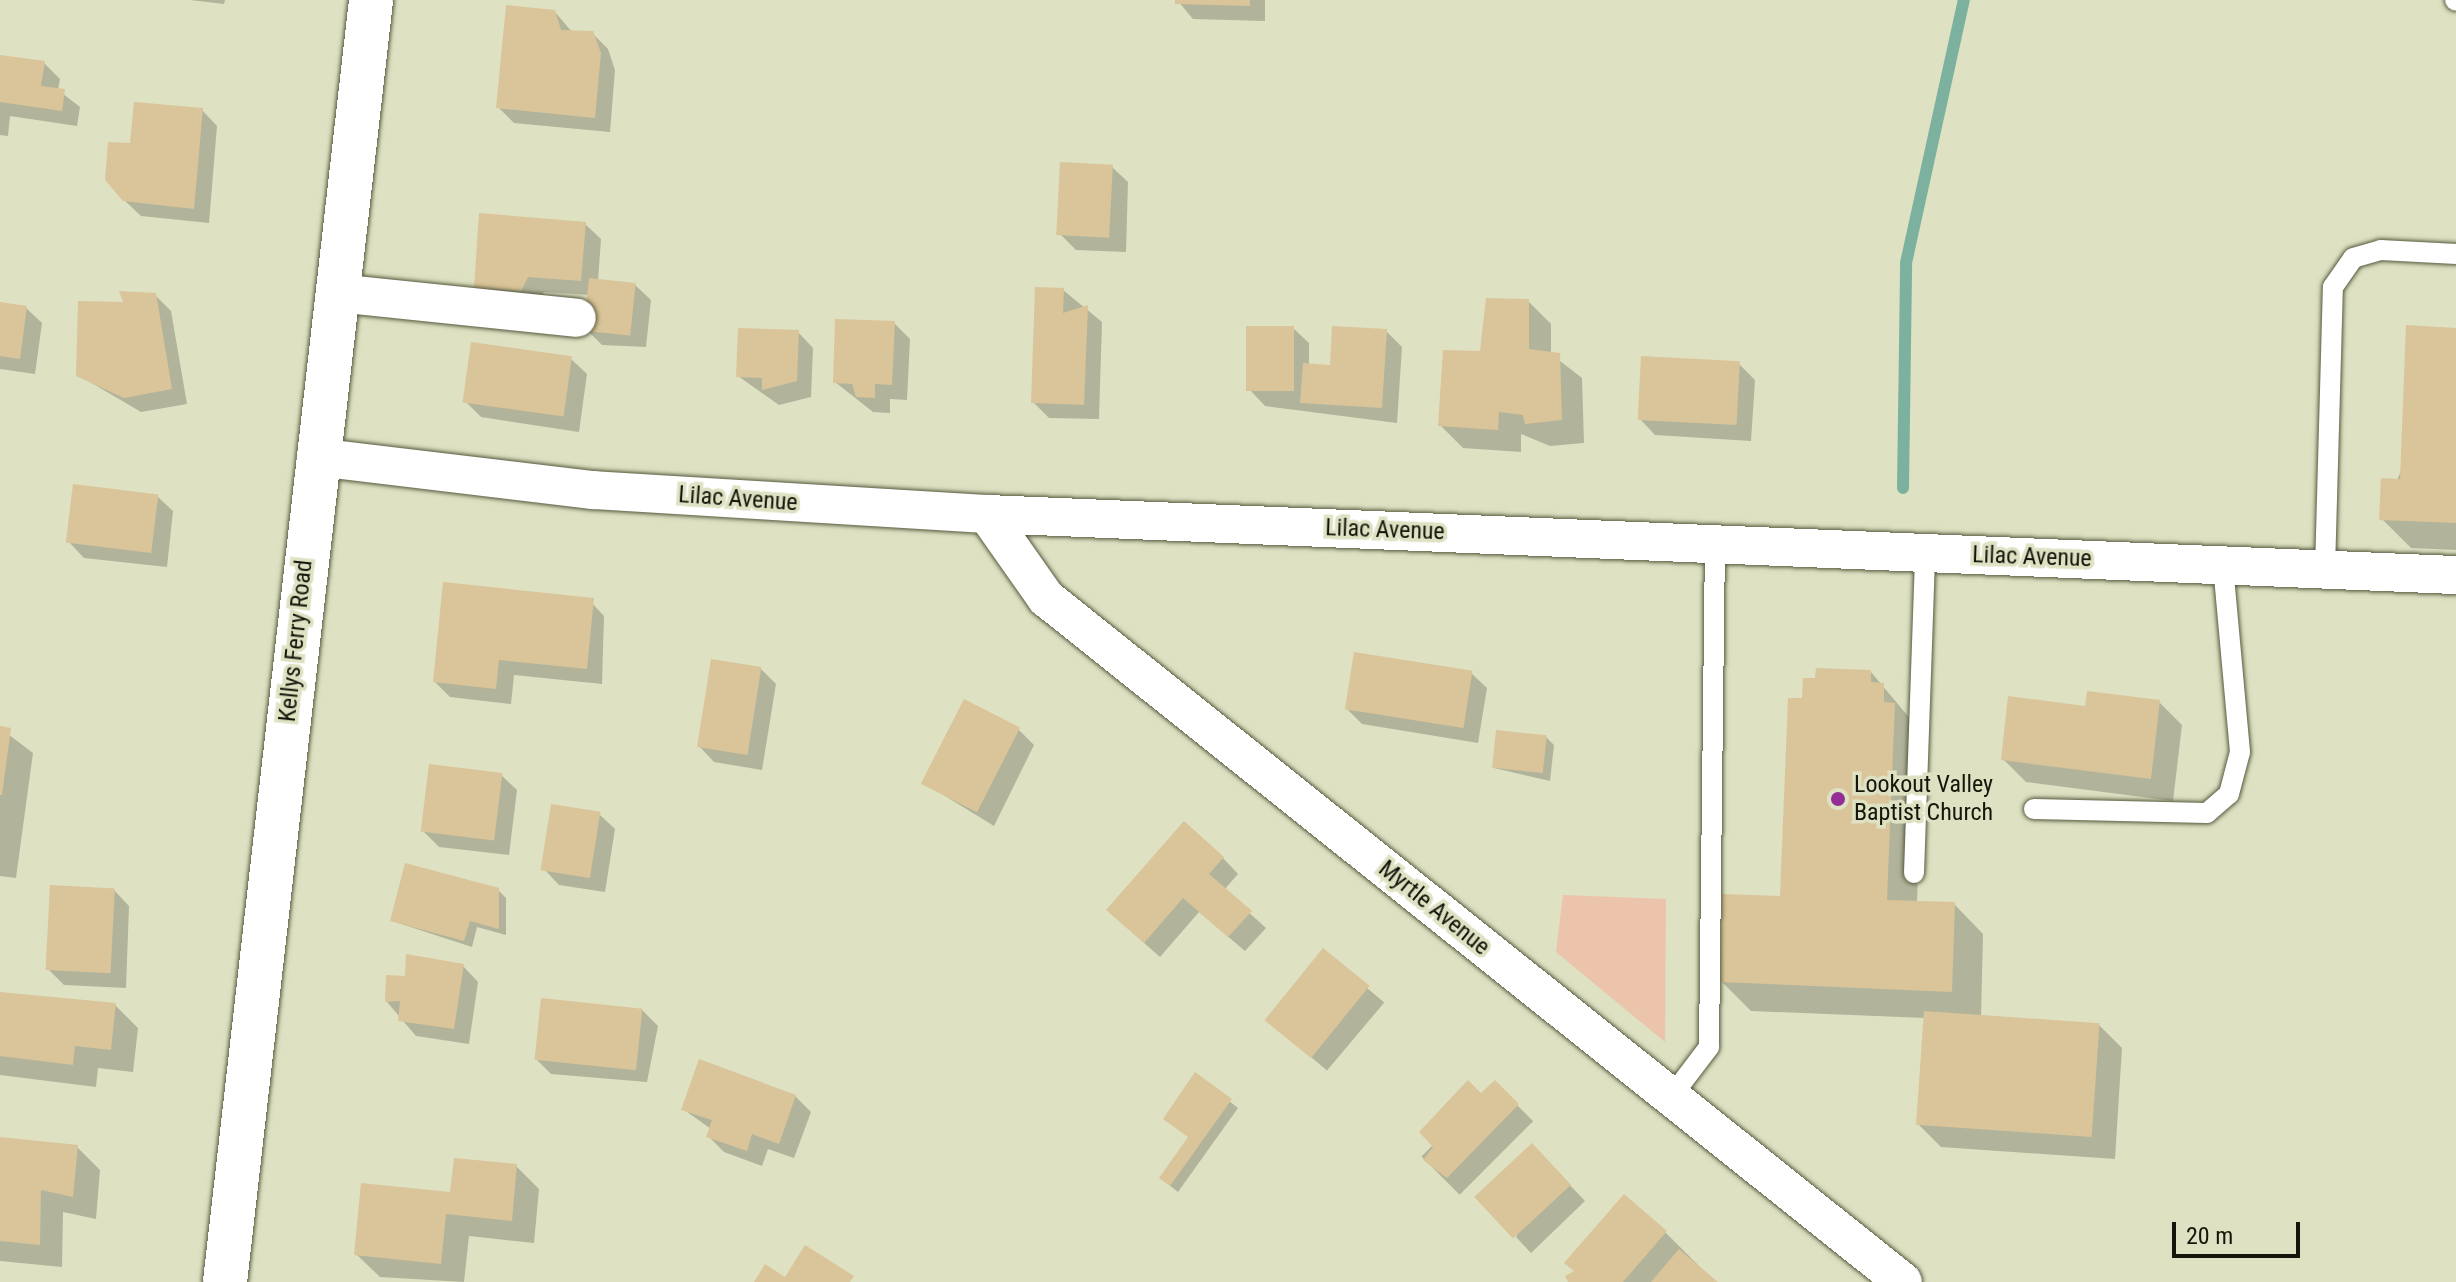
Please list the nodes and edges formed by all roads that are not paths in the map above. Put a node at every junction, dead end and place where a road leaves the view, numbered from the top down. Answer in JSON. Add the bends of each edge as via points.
{"nodes":[{"id":1,"x":371,"y":0,"type":"edge"},
{"id":2,"x":2456,"y":254,"type":"edge"},
{"id":3,"x":337,"y":293,"type":"junction"},
{"id":4,"x":577,"y":318,"type":"dead end"},
{"id":5,"x":316,"y":457,"type":"junction"},
{"id":6,"x":987,"y":514,"type":"junction"},
{"id":7,"x":1715,"y":544,"type":"junction"},
{"id":8,"x":1925,"y":553,"type":"junction"},
{"id":9,"x":2223,"y":566,"type":"junction"},
{"id":10,"x":2325,"y":570,"type":"junction"},
{"id":11,"x":2456,"y":575,"type":"edge"},
{"id":12,"x":2034,"y":809,"type":"dead end"},
{"id":13,"x":1914,"y":873,"type":"dead end"},
{"id":14,"x":1671,"y":1097,"type":"junction"},
{"id":15,"x":225,"y":1282,"type":"edge"},
{"id":16,"x":1903,"y":1282,"type":"edge"}],
"edges":[{"from":1,"to":3,"type":"street","name":"Kellys Ferry Road"},
{"from":2,"to":10,"type":"lane","via":[[2381,250],[2353,258],[2333,287]]},
{"from":3,"to":4,"type":"street"},
{"from":3,"to":5,"type":"street","name":"Kellys Ferry Road"},
{"from":5,"to":6,"type":"street","name":"Lilac Avenue","via":[[593,490]]},
{"from":5,"to":15,"type":"street","name":"Kellys Ferry Road"},
{"from":6,"to":7,"type":"street","name":"Lilac Avenue"},
{"from":6,"to":14,"type":"street","name":"Myrtle Avenue","via":[[1046,598]]},
{"from":7,"to":8,"type":"street","name":"Lilac Avenue"},
{"from":7,"to":14,"type":"lane","via":[[1709,1047]]},
{"from":8,"to":9,"type":"street","name":"Lilac Avenue"},
{"from":8,"to":13,"type":"lane"},
{"from":9,"to":10,"type":"street","name":"Lilac Avenue"},
{"from":9,"to":12,"type":"lane","via":[[2240,752],[2229,794],[2207,813]]},
{"from":10,"to":11,"type":"street","name":"Lilac Avenue"},
{"from":14,"to":16,"type":"street","name":"Myrtle Avenue"}]}
